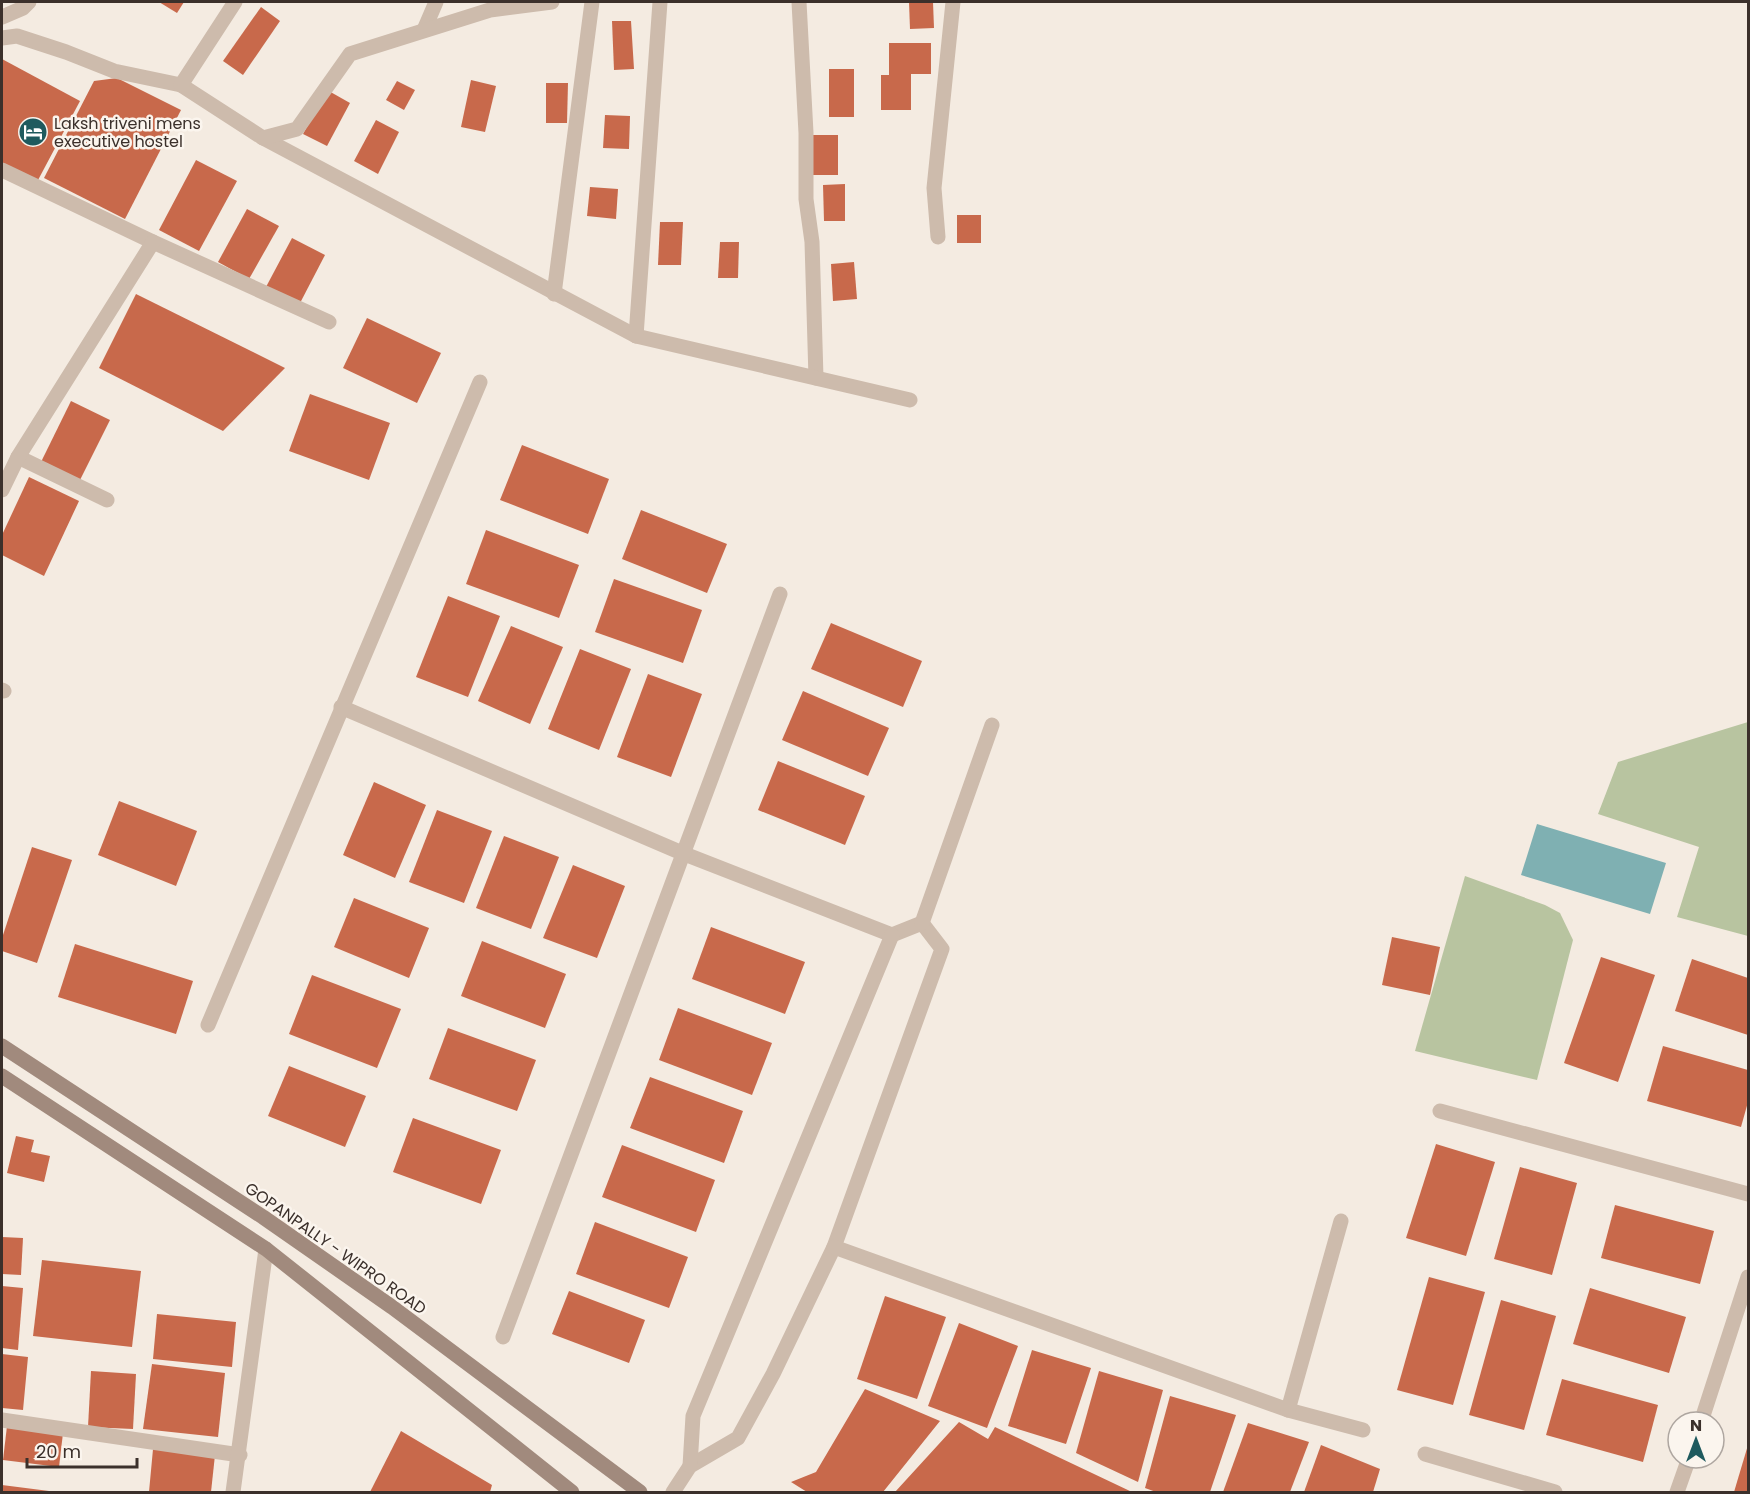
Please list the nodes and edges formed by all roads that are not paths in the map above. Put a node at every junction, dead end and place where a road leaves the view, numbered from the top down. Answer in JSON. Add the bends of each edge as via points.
{"nodes":[{"id":1,"x":28,"y":2,"type":"edge"},
{"id":2,"x":235,"y":2,"type":"edge"},
{"id":3,"x":436,"y":2,"type":"edge"},
{"id":4,"x":552,"y":2,"type":"edge"},
{"id":5,"x":592,"y":2,"type":"edge"},
{"id":6,"x":660,"y":2,"type":"edge"},
{"id":7,"x":799,"y":2,"type":"edge"},
{"id":8,"x":953,"y":2,"type":"edge"},
{"id":9,"x":2,"y":17,"type":"edge"},
{"id":10,"x":424,"y":30,"type":"junction"},
{"id":11,"x":2,"y":39,"type":"edge"},
{"id":12,"x":181,"y":85,"type":"junction"},
{"id":13,"x":263,"y":138,"type":"junction"},
{"id":14,"x":2,"y":170,"type":"edge"},
{"id":15,"x":938,"y":237,"type":"dead end"},
{"id":16,"x":153,"y":242,"type":"junction"},
{"id":17,"x":554,"y":294,"type":"junction"},
{"id":18,"x":329,"y":322,"type":"dead end"},
{"id":19,"x":636,"y":336,"type":"junction"},
{"id":20,"x":816,"y":378,"type":"junction"},
{"id":21,"x":480,"y":382,"type":"dead end"},
{"id":22,"x":910,"y":400,"type":"dead end"},
{"id":23,"x":18,"y":457,"type":"junction"},
{"id":24,"x":2,"y":490,"type":"edge"},
{"id":25,"x":107,"y":500,"type":"dead end"},
{"id":26,"x":780,"y":594,"type":"dead end"},
{"id":27,"x":341,"y":707,"type":"junction"},
{"id":28,"x":992,"y":724,"type":"dead end"},
{"id":29,"x":682,"y":853,"type":"junction"},
{"id":30,"x":922,"y":923,"type":"junction"},
{"id":31,"x":892,"y":935,"type":"junction"},
{"id":32,"x":208,"y":1025,"type":"dead end"},
{"id":33,"x":2,"y":1046,"type":"edge"},
{"id":34,"x":2,"y":1076,"type":"edge"},
{"id":35,"x":1440,"y":1112,"type":"dead end"},
{"id":36,"x":1749,"y":1194,"type":"edge"},
{"id":37,"x":1341,"y":1221,"type":"dead end"},
{"id":38,"x":834,"y":1247,"type":"junction"},
{"id":39,"x":267,"y":1249,"type":"junction"},
{"id":40,"x":1749,"y":1277,"type":"edge"},
{"id":41,"x":503,"y":1337,"type":"dead end"},
{"id":42,"x":1288,"y":1410,"type":"junction"},
{"id":43,"x":1705,"y":1410,"type":"edge"},
{"id":44,"x":2,"y":1420,"type":"edge"},
{"id":45,"x":1363,"y":1430,"type":"dead end"},
{"id":46,"x":1425,"y":1454,"type":"dead end"},
{"id":47,"x":240,"y":1455,"type":"junction"},
{"id":48,"x":690,"y":1466,"type":"junction"},
{"id":49,"x":1685,"y":1470,"type":"edge"},
{"id":50,"x":233,"y":1492,"type":"edge"},
{"id":51,"x":572,"y":1492,"type":"edge"},
{"id":52,"x":640,"y":1492,"type":"edge"},
{"id":53,"x":673,"y":1492,"type":"edge"},
{"id":54,"x":1555,"y":1492,"type":"edge"},
{"id":55,"x":1677,"y":1492,"type":"edge"}],
"edges":[{"from":1,"to":9,"type":"street"},
{"from":2,"to":12,"type":"street"},
{"from":3,"to":10,"type":"street"},
{"from":4,"to":10,"type":"street","via":[[490,10]]},
{"from":5,"to":17,"type":"street"},
{"from":6,"to":19,"type":"street"},
{"from":7,"to":20,"type":"street"},
{"from":8,"to":15,"type":"street","via":[[934,188]]},
{"from":10,"to":13,"type":"street","via":[[350,54],[297,129]]},
{"from":11,"to":12,"type":"street","via":[[17,36],[114,71]]},
{"from":12,"to":13,"type":"street"},
{"from":13,"to":17,"type":"street"},
{"from":14,"to":16,"type":"street"},
{"from":16,"to":18,"type":"street"},
{"from":16,"to":23,"type":"street"},
{"from":17,"to":19,"type":"street"},
{"from":19,"to":20,"type":"street"},
{"from":20,"to":22,"type":"street"},
{"from":21,"to":27,"type":"street"},
{"from":23,"to":24,"type":"street"},
{"from":23,"to":25,"type":"street"},
{"from":26,"to":29,"type":"street"},
{"from":27,"to":29,"type":"street"},
{"from":27,"to":32,"type":"street"},
{"from":28,"to":30,"type":"street"},
{"from":29,"to":31,"type":"street"},
{"from":29,"to":41,"type":"street"},
{"from":30,"to":31,"type":"street"},
{"from":30,"to":38,"type":"street","via":[[942,949]]},
{"from":31,"to":48,"type":"street","via":[[693,1416]]},
{"from":33,"to":52,"type":"main road","name":"GOPANPALLY - WIPRO ROAD","via":[[374,1294]]},
{"from":34,"to":39,"type":"main road"},
{"from":35,"to":36,"type":"street"},
{"from":37,"to":42,"type":"street"},
{"from":38,"to":42,"type":"street"},
{"from":38,"to":48,"type":"street","via":[[738,1438]]},
{"from":39,"to":47,"type":"street"},
{"from":39,"to":51,"type":"main road"},
{"from":40,"to":43,"type":"street"},
{"from":42,"to":45,"type":"street"},
{"from":44,"to":47,"type":"street"},
{"from":46,"to":54,"type":"street"},
{"from":47,"to":50,"type":"street"},
{"from":48,"to":53,"type":"street"},
{"from":49,"to":55,"type":"street"}]}
